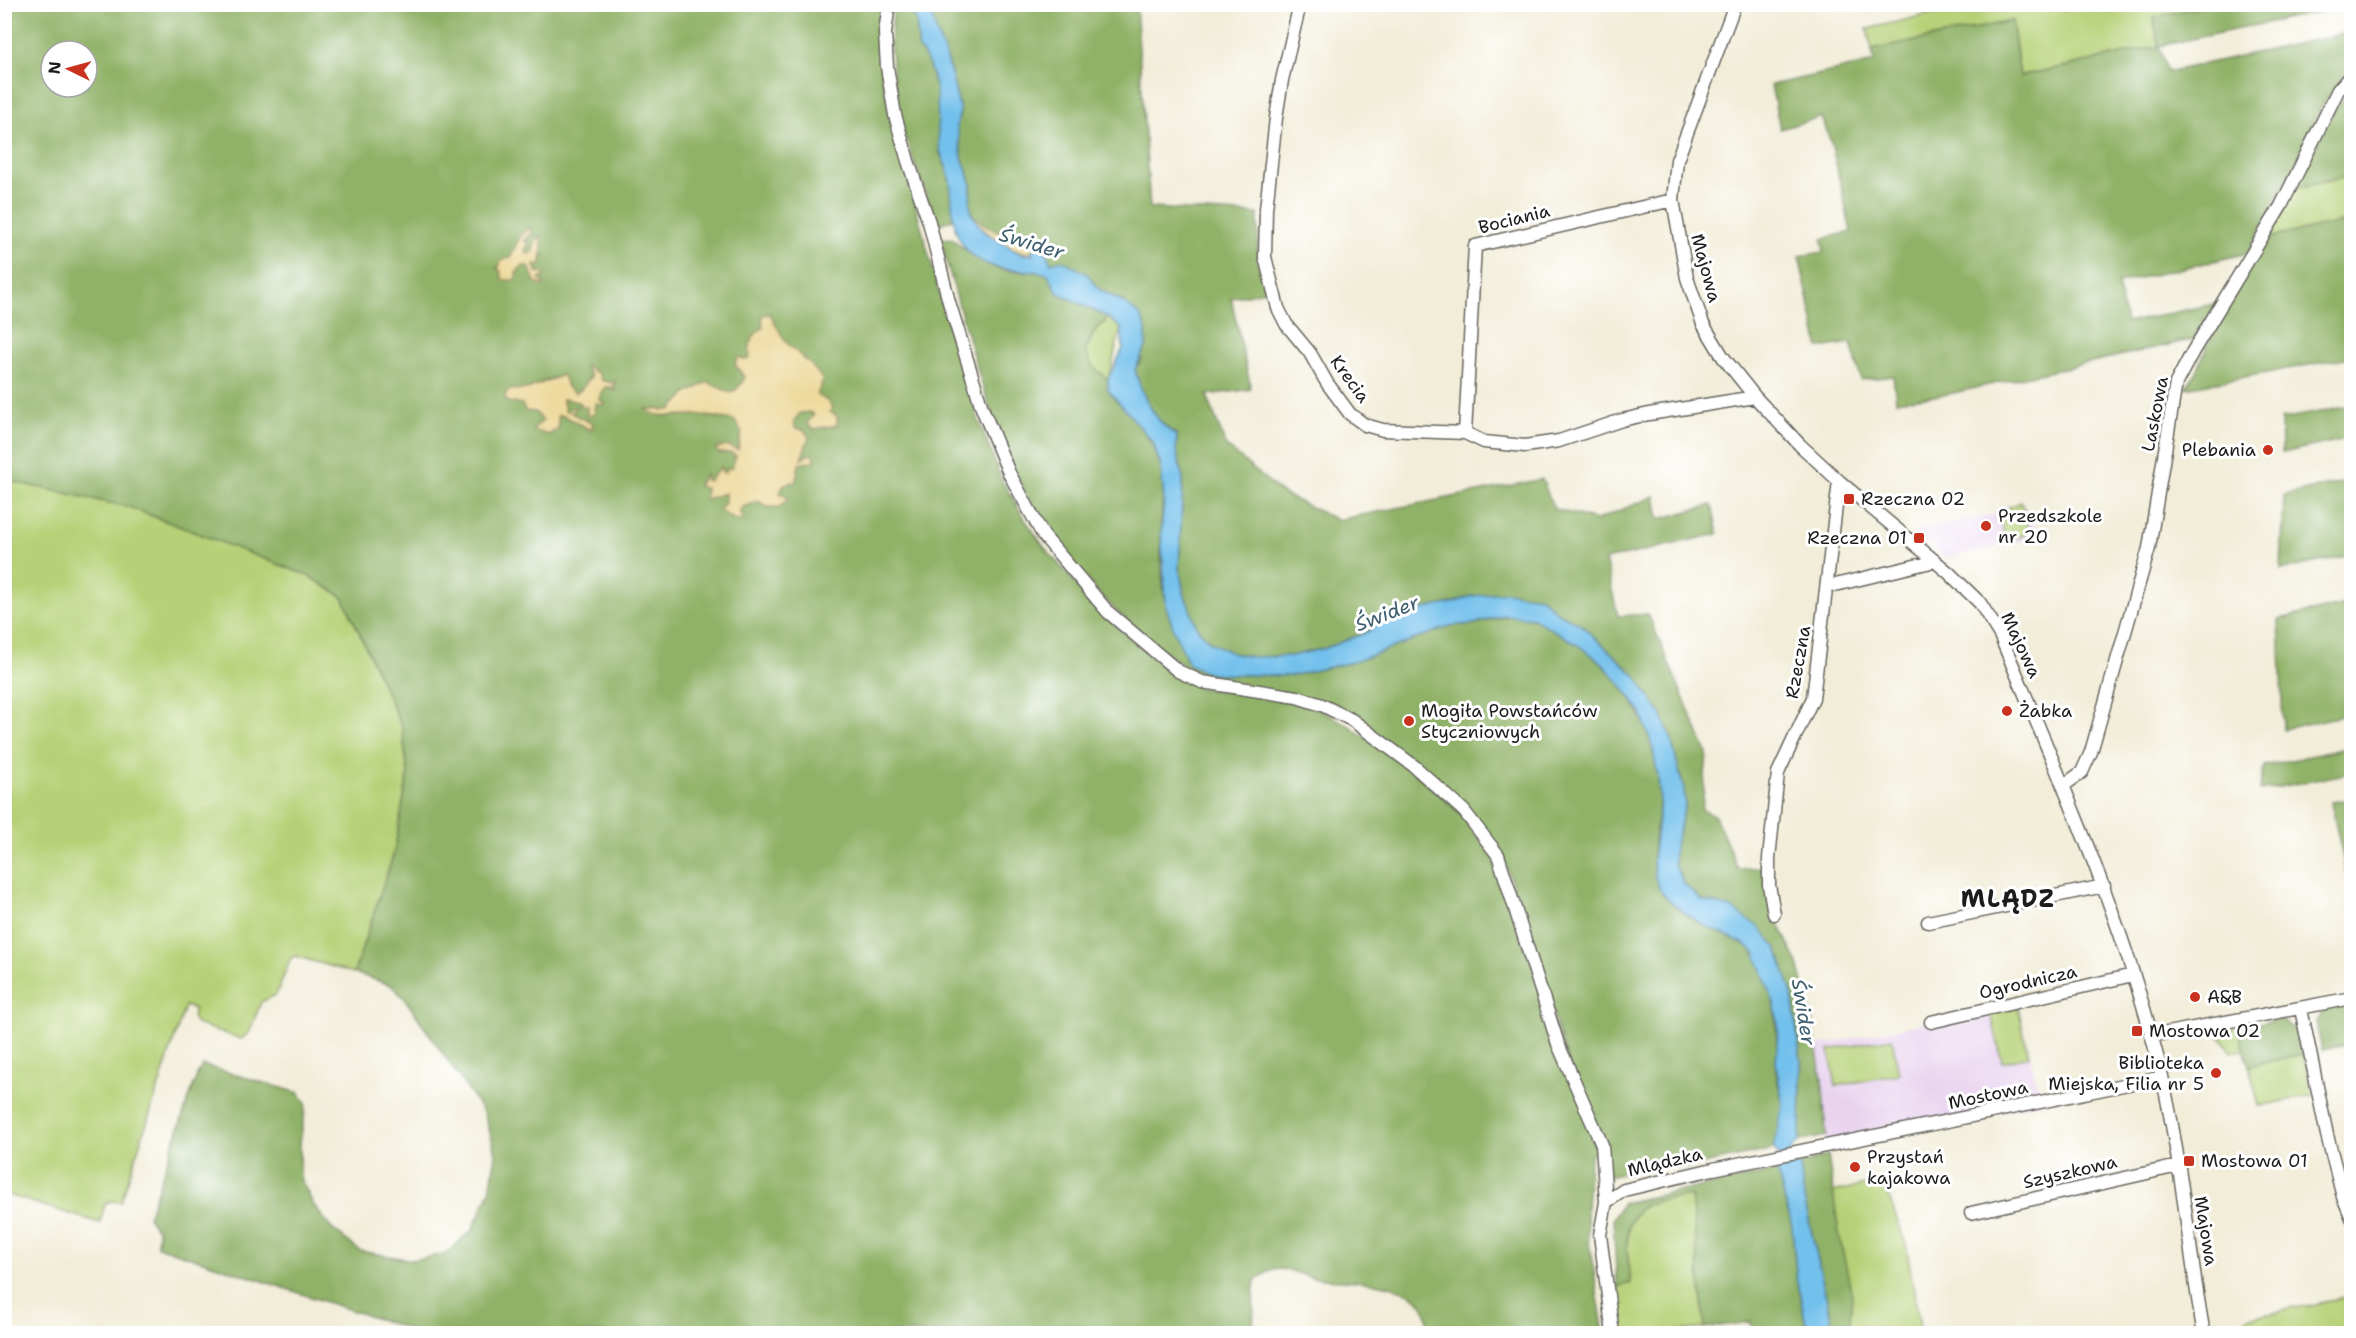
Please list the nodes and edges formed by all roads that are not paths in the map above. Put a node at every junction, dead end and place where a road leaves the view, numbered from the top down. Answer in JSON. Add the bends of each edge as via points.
{"nodes":[{"id":1,"x":889,"y":4,"type":"edge"},
{"id":2,"x":1300,"y":4,"type":"edge"},
{"id":3,"x":1735,"y":4,"type":"edge"},
{"id":4,"x":2352,"y":74,"type":"edge"},
{"id":5,"x":1673,"y":200,"type":"junction"},
{"id":6,"x":1755,"y":397,"type":"junction"},
{"id":7,"x":1465,"y":433,"type":"junction"},
{"id":8,"x":1839,"y":481,"type":"junction"},
{"id":9,"x":1935,"y":561,"type":"junction"},
{"id":10,"x":1827,"y":587,"type":"junction"},
{"id":11,"x":2063,"y":786,"type":"junction"},
{"id":12,"x":2104,"y":886,"type":"junction"},
{"id":13,"x":1774,"y":914,"type":"dead end"},
{"id":14,"x":1928,"y":922,"type":"dead end"},
{"id":15,"x":2133,"y":975,"type":"junction"},
{"id":16,"x":2352,"y":998,"type":"edge"},
{"id":17,"x":2301,"y":1009,"type":"junction"},
{"id":18,"x":1931,"y":1022,"type":"dead end"},
{"id":19,"x":2151,"y":1036,"type":"junction"},
{"id":20,"x":2162,"y":1077,"type":"junction"},
{"id":21,"x":2178,"y":1166,"type":"junction"},
{"id":22,"x":1725,"y":1167,"type":"joint"},
{"id":23,"x":1606,"y":1202,"type":"junction"},
{"id":24,"x":1971,"y":1213,"type":"dead end"},
{"id":25,"x":2352,"y":1218,"type":"edge"},
{"id":26,"x":1614,"y":1334,"type":"edge"},
{"id":27,"x":2204,"y":1334,"type":"edge"}],
"edges":[{"from":1,"to":23,"type":"street","via":[[885,33],[895,115],[982,408],[1028,510],[1043,535],[1108,612],[1178,670],[1202,682],[1297,697],[1322,705],[1352,720],[1414,766],[1464,811],[1498,855],[1558,1044],[1602,1145]]},
{"from":2,"to":7,"type":"street","name":"Krecia","via":[[1278,108],[1266,209],[1265,257],[1278,308],[1350,414],[1365,425],[1383,430]]},
{"from":3,"to":5,"type":"street","name":"Majowa","via":[[1678,157]]},
{"from":4,"to":11,"type":"street","name":"Laskowa","via":[[2338,90],[2281,206],[2176,383],[2149,548],[2091,752],[2082,772]]},
{"from":5,"to":6,"type":"street","name":"Majowa","via":[[1687,278],[1703,324]]},
{"from":5,"to":7,"type":"street","name":"Bociania","via":[[1475,246]]},
{"from":6,"to":7,"type":"street","name":"Krecia","via":[[1649,414],[1558,441],[1525,446],[1484,442]]},
{"from":6,"to":8,"type":"street","name":"Majowa"},
{"from":8,"to":9,"type":"street","name":"Majowa"},
{"from":8,"to":10,"type":"street","name":"Rzeczna"},
{"from":9,"to":10,"type":"street"},
{"from":9,"to":11,"type":"street","name":"Majowa","via":[[1980,603],[2000,635]]},
{"from":10,"to":13,"type":"street","name":"Rzeczna","via":[[1813,698],[1778,773],[1769,858]]},
{"from":11,"to":12,"type":"street","name":"Majowa"},
{"from":12,"to":14,"type":"street"},
{"from":12,"to":15,"type":"street","name":"Majowa"},
{"from":15,"to":18,"type":"street","name":"Ogrodnicza"},
{"from":15,"to":19,"type":"street","name":"Majowa"},
{"from":16,"to":17,"type":"street"},
{"from":17,"to":19,"type":"street"},
{"from":17,"to":25,"type":"street","via":[[2343,1197]]},
{"from":19,"to":20,"type":"street","name":"Majowa"},
{"from":20,"to":21,"type":"street","name":"Majowa"},
{"from":20,"to":22,"type":"street","name":"Mostowa"},
{"from":21,"to":24,"type":"street","name":"Szyszkowa"},
{"from":21,"to":27,"type":"street","name":"Majowa"},
{"from":22,"to":23,"type":"street","name":"Mlądzka","via":[[1624,1190]]},
{"from":23,"to":26,"type":"street","via":[[1600,1235]]}]}
